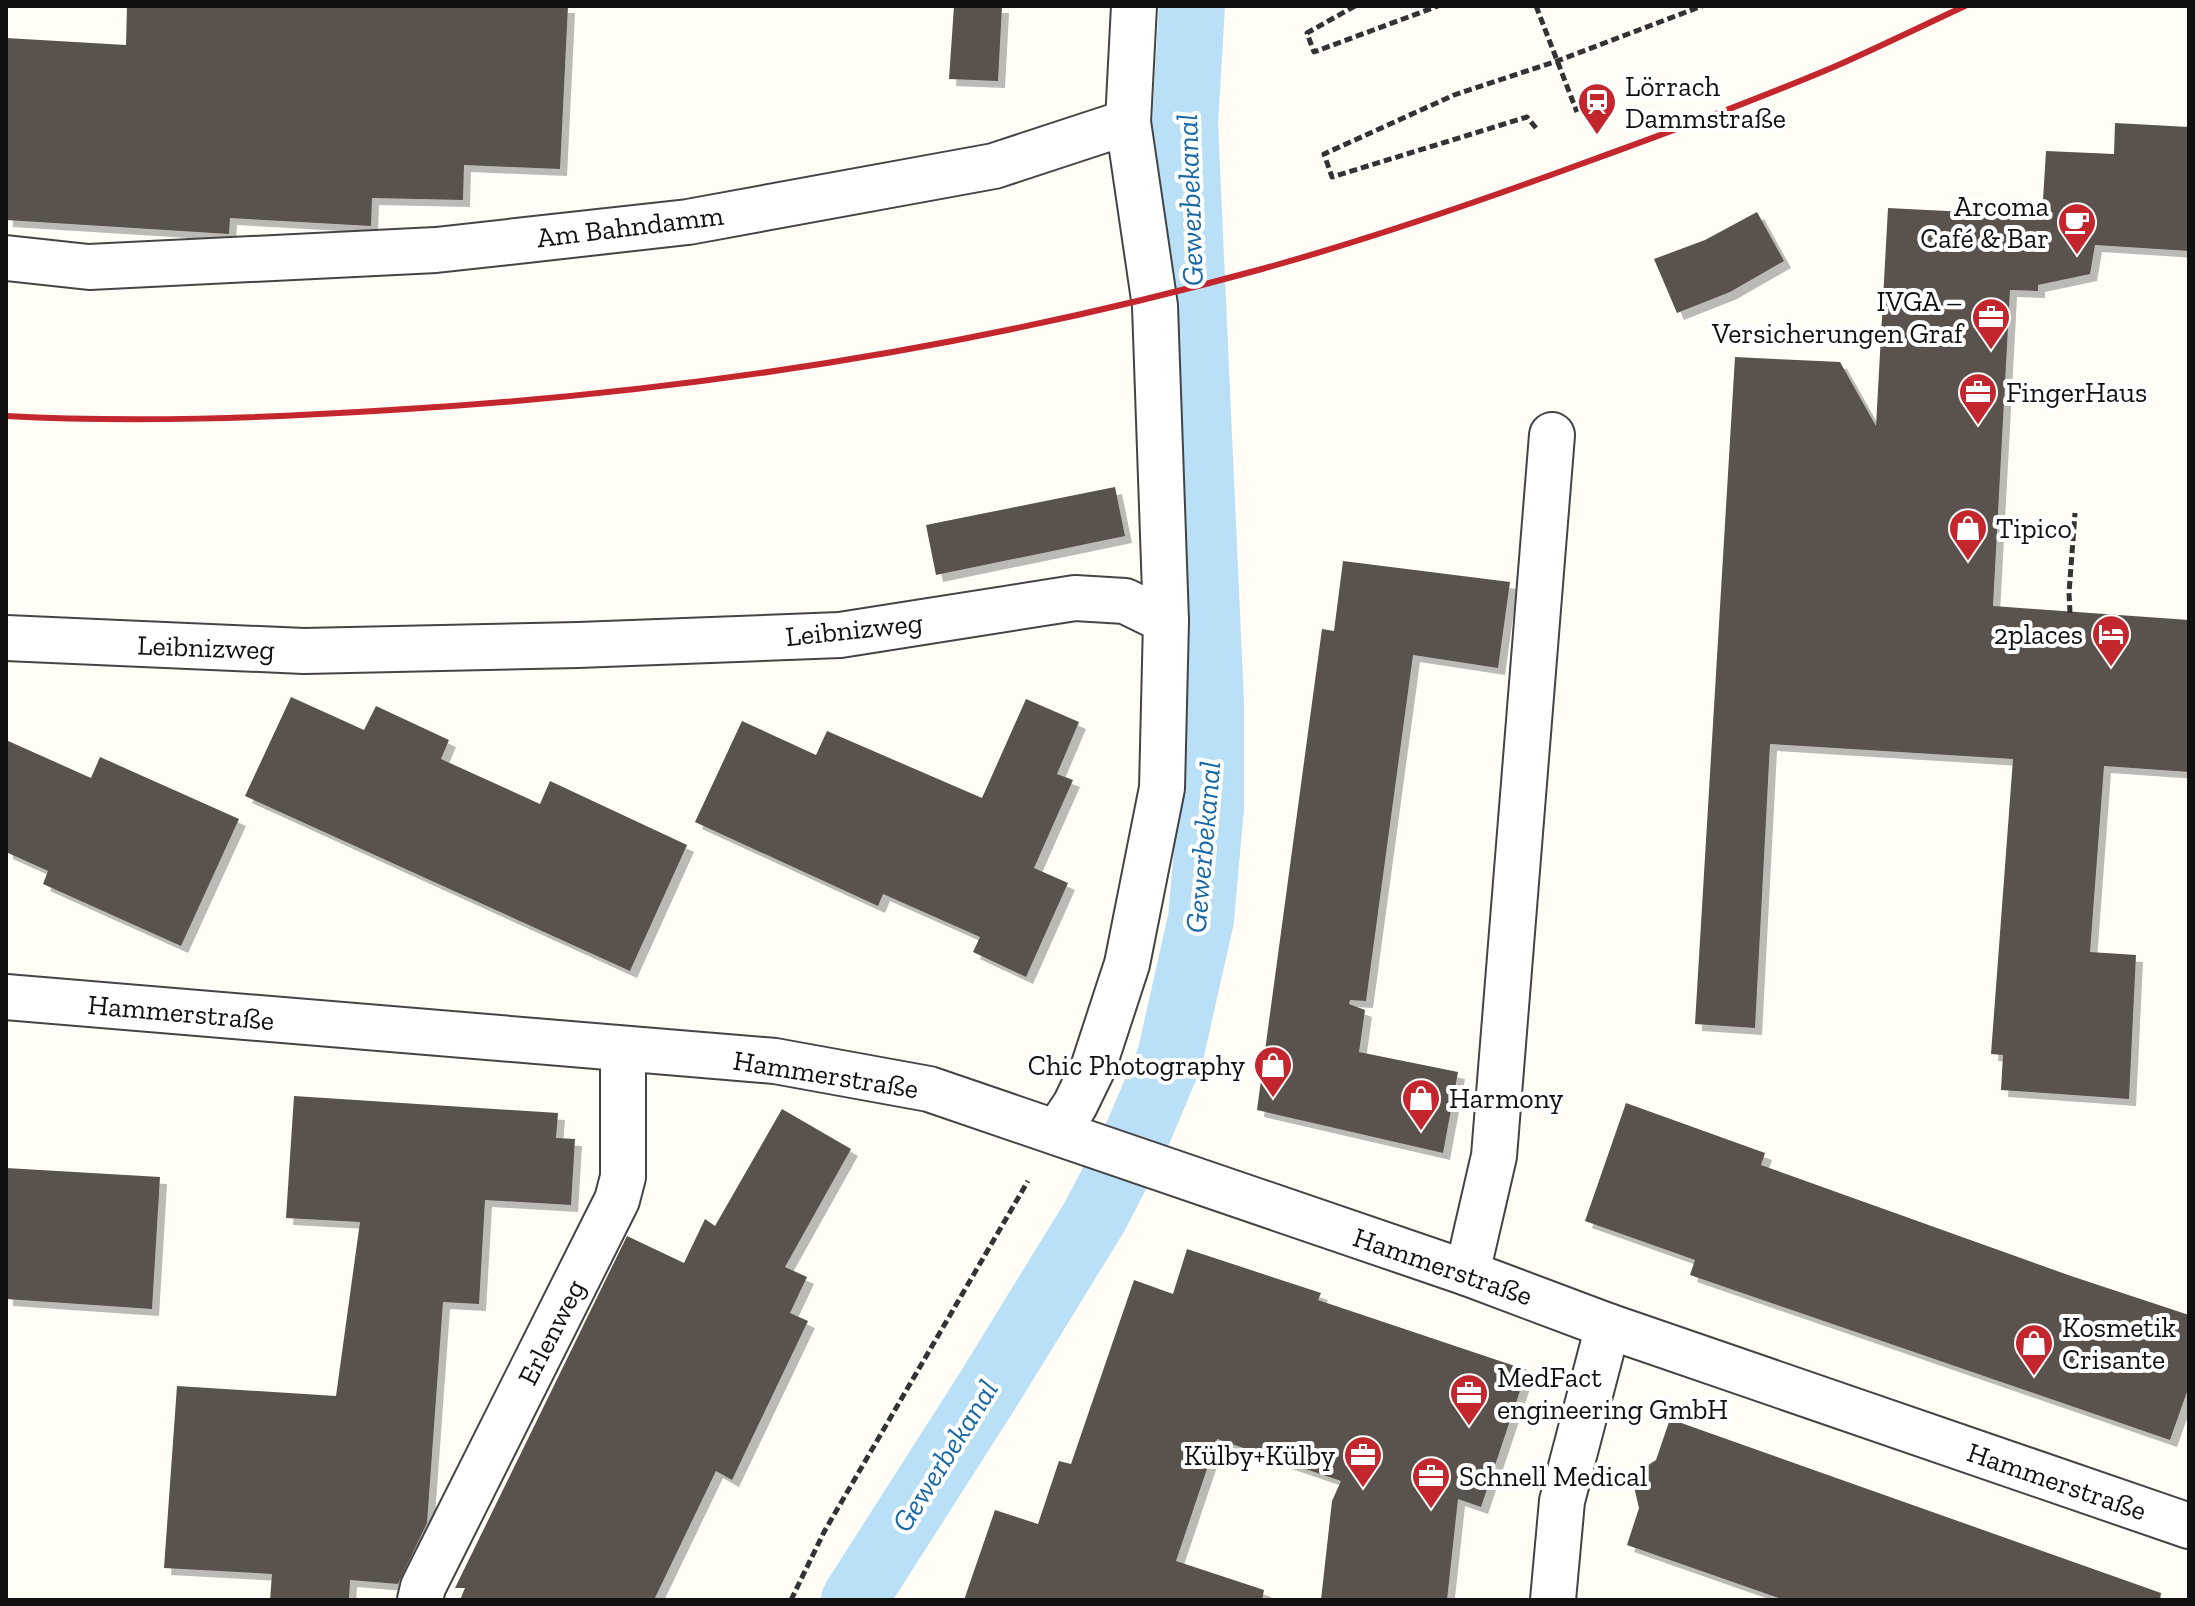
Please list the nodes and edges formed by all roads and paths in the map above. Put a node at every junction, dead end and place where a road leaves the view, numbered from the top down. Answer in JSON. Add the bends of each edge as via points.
{"nodes":[{"id":1,"x":1134,"y":6,"type":"edge"},
{"id":2,"x":1355,"y":6,"type":"edge"},
{"id":3,"x":1438,"y":6,"type":"edge"},
{"id":4,"x":1536,"y":6,"type":"edge"},
{"id":5,"x":1702,"y":6,"type":"edge"},
{"id":6,"x":1557,"y":61,"type":"junction"},
{"id":7,"x":1577,"y":112,"type":"dead end"},
{"id":8,"x":1128,"y":122,"type":"junction"},
{"id":9,"x":1536,"y":128,"type":"dead end"},
{"id":10,"x":6,"y":258,"type":"edge"},
{"id":11,"x":1552,"y":435,"type":"dead end"},
{"id":12,"x":2075,"y":513,"type":"dead end"},
{"id":13,"x":2070,"y":613,"type":"dead end"},
{"id":14,"x":1166,"y":621,"type":"junction"},
{"id":15,"x":6,"y":638,"type":"edge"},
{"id":16,"x":6,"y":997,"type":"edge"},
{"id":17,"x":623,"y":1049,"type":"junction"},
{"id":18,"x":1071,"y":1136,"type":"junction"},
{"id":19,"x":1467,"y":1273,"type":"junction"},
{"id":20,"x":1608,"y":1326,"type":"junction"},
{"id":21,"x":2189,"y":1526,"type":"edge"},
{"id":22,"x":420,"y":1600,"type":"edge"},
{"id":23,"x":791,"y":1600,"type":"edge"},
{"id":24,"x":1553,"y":1600,"type":"edge"}],
"edges":[{"from":1,"to":8,"type":"street"},
{"from":2,"to":3,"type":"path","via":[[1307,33],[1314,52]]},
{"from":4,"to":6,"type":"path"},
{"from":5,"to":6,"type":"path"},
{"from":6,"to":7,"type":"path"},
{"from":6,"to":9,"type":"path","via":[[1454,95],[1324,154],[1332,177],[1527,117]]},
{"from":8,"to":10,"type":"street","name":"Am Bahndamm","via":[[994,166],[688,222],[436,250],[89,267]]},
{"from":8,"to":14,"type":"street","via":[[1155,306]]},
{"from":11,"to":19,"type":"street","via":[[1494,1156]]},
{"from":12,"to":13,"type":"path"},
{"from":14,"to":15,"type":"street","name":"Leibnizweg","via":[[1125,601],[1075,598],[840,635],[578,645],[304,651]]},
{"from":14,"to":18,"type":"street","via":[[1162,788],[1127,964],[1093,1068],[1075,1105]]},
{"from":16,"to":17,"type":"street","name":"Hammerstraße"},
{"from":17,"to":18,"type":"street","name":"Hammerstraße","via":[[775,1061],[929,1089]]},
{"from":17,"to":22,"type":"street","name":"Erlenweg","via":[[623,1177],[617,1200]]},
{"from":18,"to":19,"type":"street","name":"Hammerstraße"},
{"from":18,"to":23,"type":"path","via":[[824,1532]]},
{"from":19,"to":20,"type":"street","name":"Hammerstraße"},
{"from":20,"to":21,"type":"street","name":"Hammerstraße"},
{"from":20,"to":24,"type":"street","via":[[1562,1501]]}]}
